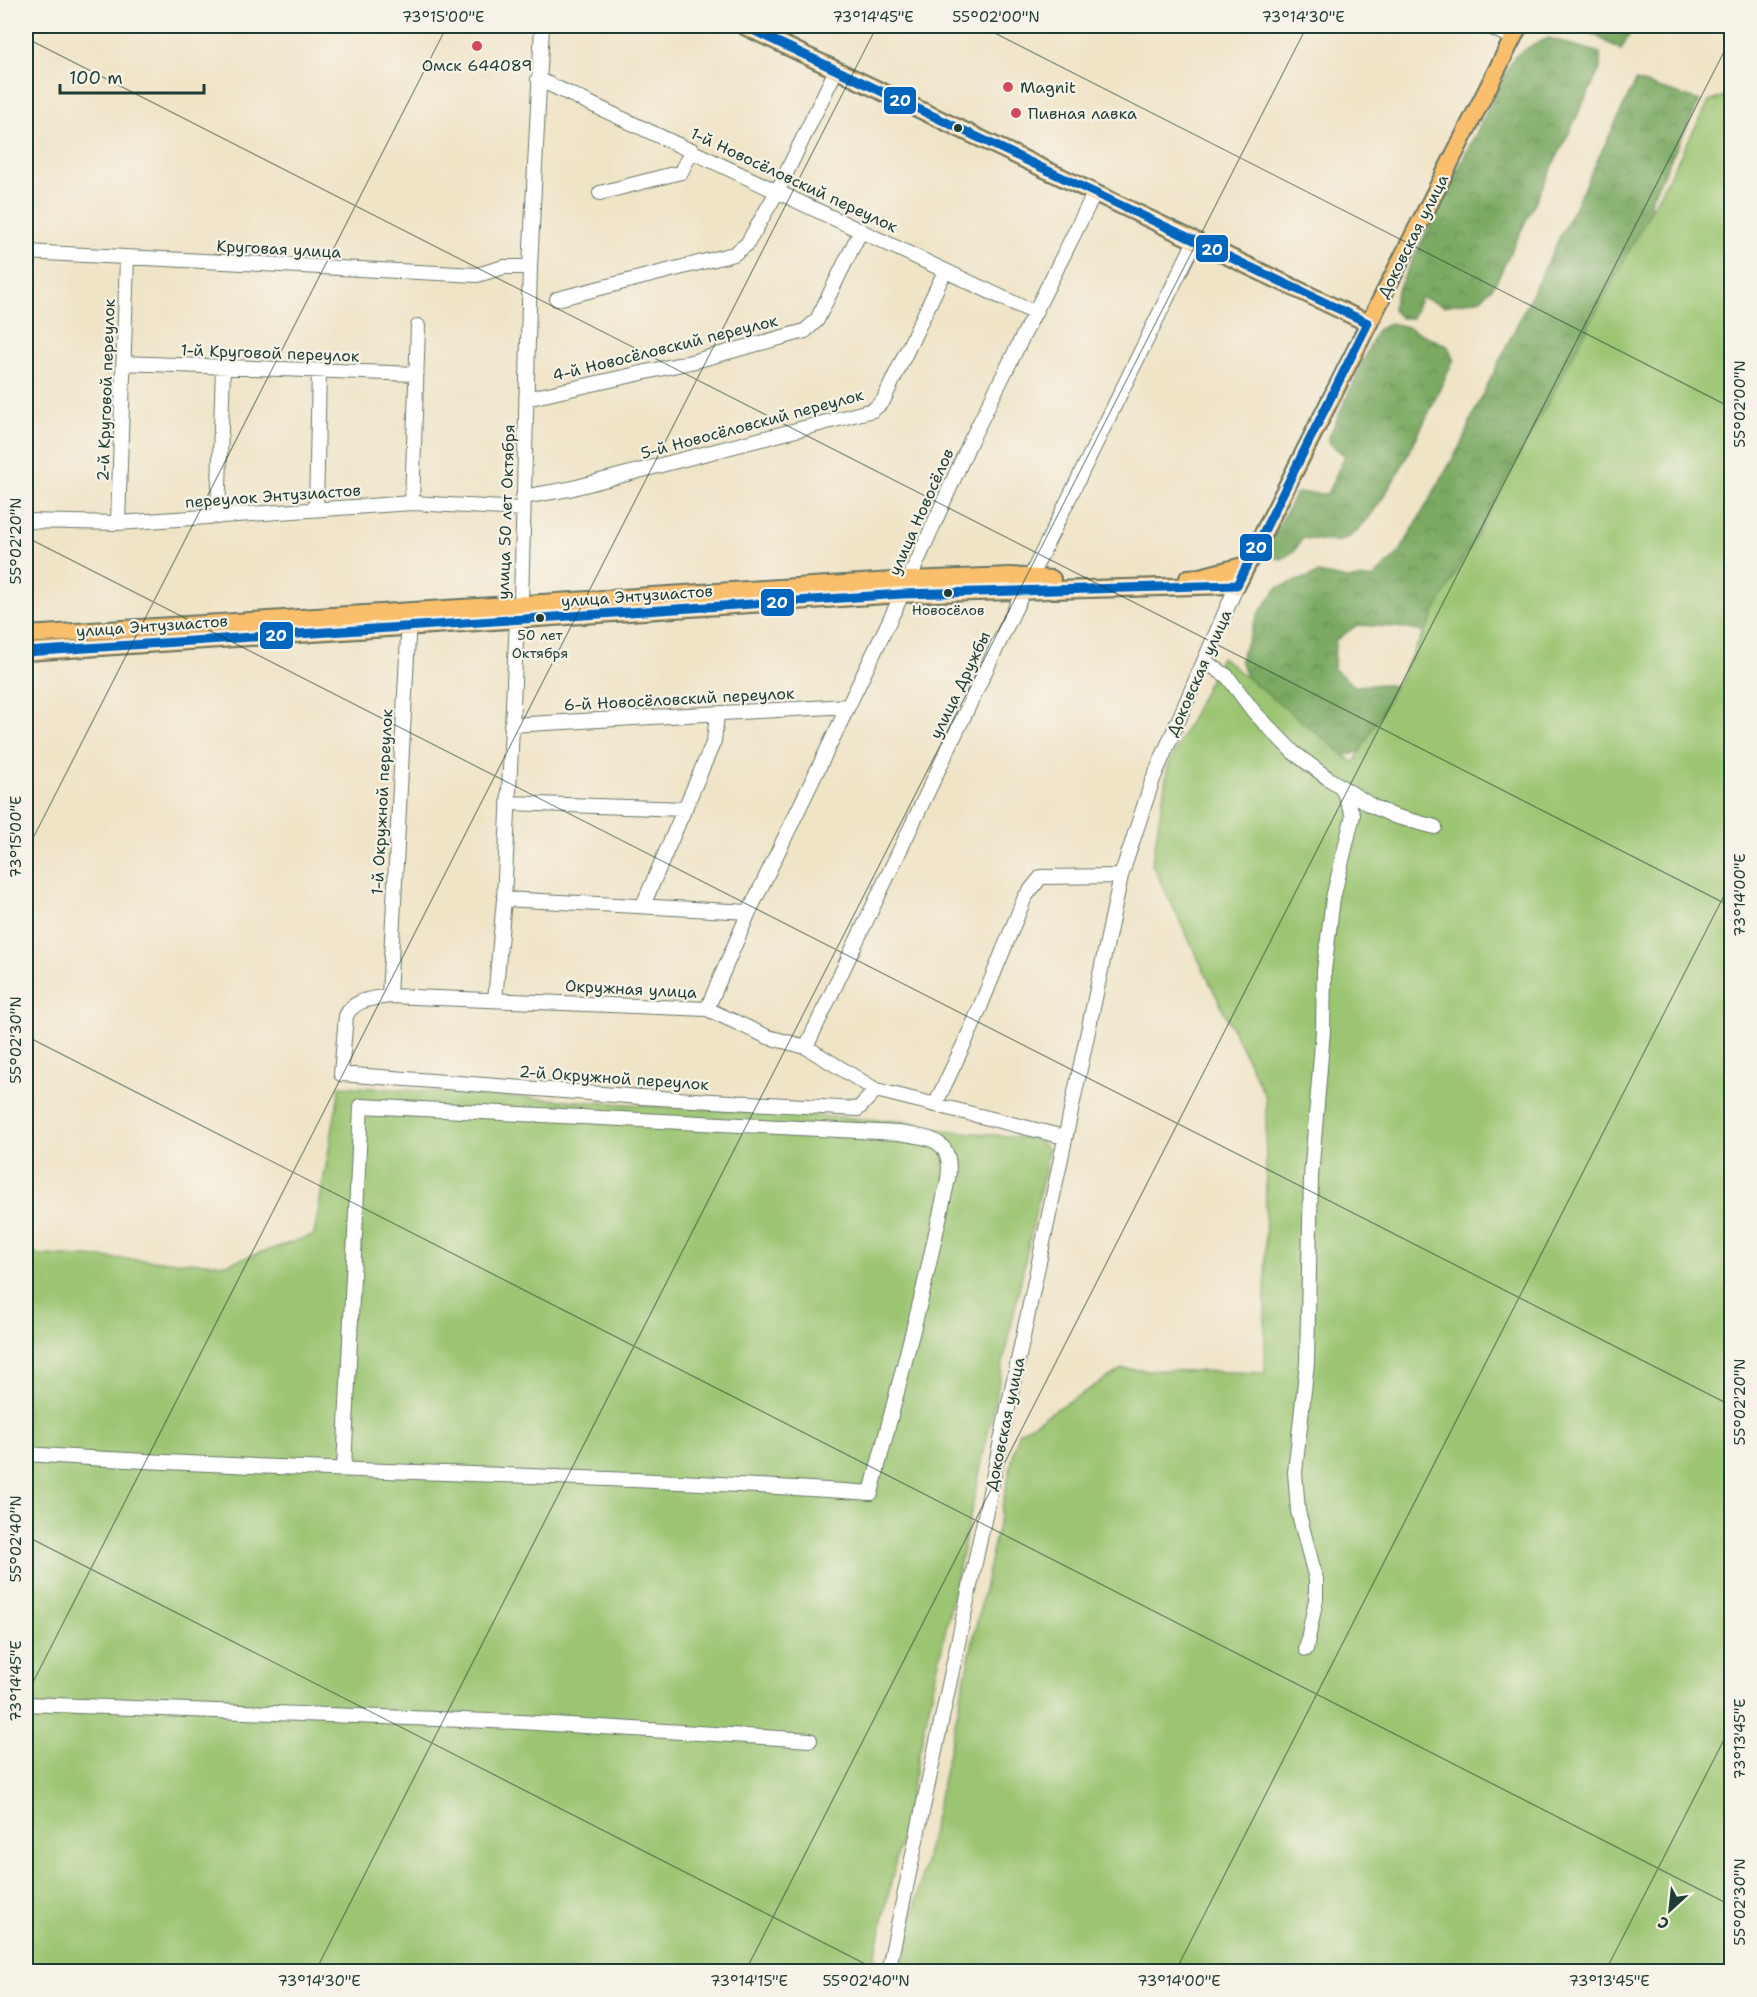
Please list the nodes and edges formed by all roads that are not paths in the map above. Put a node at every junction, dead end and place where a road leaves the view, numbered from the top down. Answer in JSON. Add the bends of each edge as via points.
{"nodes":[{"id":1,"x":542,"y":26,"type":"edge"},
{"id":2,"x":744,"y":26,"type":"edge"},
{"id":3,"x":1488,"y":26,"type":"edge"},
{"id":4,"x":1516,"y":32,"type":"edge"},
{"id":5,"x":836,"y":70,"type":"junction"},
{"id":6,"x":538,"y":79,"type":"junction"},
{"id":7,"x":692,"y":150,"type":"junction"},
{"id":8,"x":777,"y":192,"type":"junction"},
{"id":9,"x":600,"y":193,"type":"dead end"},
{"id":10,"x":1094,"y":194,"type":"junction"},
{"id":11,"x":861,"y":230,"type":"junction"},
{"id":12,"x":1195,"y":241,"type":"junction"},
{"id":13,"x":26,"y":252,"type":"edge"},
{"id":14,"x":127,"y":259,"type":"junction"},
{"id":15,"x":530,"y":267,"type":"junction"},
{"id":16,"x":945,"y":271,"type":"junction"},
{"id":17,"x":557,"y":299,"type":"dead end"},
{"id":18,"x":1035,"y":313,"type":"junction"},
{"id":19,"x":1368,"y":323,"type":"junction"},
{"id":20,"x":418,"y":326,"type":"dead end"},
{"id":21,"x":123,"y":363,"type":"junction"},
{"id":22,"x":223,"y":368,"type":"junction"},
{"id":23,"x":319,"y":371,"type":"junction"},
{"id":24,"x":416,"y":374,"type":"junction"},
{"id":25,"x":526,"y":399,"type":"junction"},
{"id":26,"x":412,"y":503,"type":"junction"},
{"id":27,"x":523,"y":503,"type":"junction"},
{"id":28,"x":315,"y":509,"type":"junction"},
{"id":29,"x":218,"y":517,"type":"junction"},
{"id":30,"x":26,"y":521,"type":"edge"},
{"id":31,"x":118,"y":523,"type":"junction"},
{"id":32,"x":1247,"y":565,"type":"junction"},
{"id":33,"x":1027,"y":585,"type":"junction"},
{"id":34,"x":1238,"y":585,"type":"junction"},
{"id":35,"x":905,"y":587,"type":"junction"},
{"id":36,"x":519,"y":611,"type":"junction"},
{"id":37,"x":409,"y":618,"type":"junction"},
{"id":38,"x":26,"y":635,"type":"edge"},
{"id":39,"x":26,"y":651,"type":"edge"},
{"id":40,"x":1204,"y":661,"type":"junction"},
{"id":41,"x":848,"y":706,"type":"junction"},
{"id":42,"x":717,"y":715,"type":"junction"},
{"id":43,"x":512,"y":725,"type":"junction"},
{"id":44,"x":1342,"y":788,"type":"junction"},
{"id":45,"x":508,"y":803,"type":"junction"},
{"id":46,"x":685,"y":809,"type":"junction"},
{"id":47,"x":1435,"y":827,"type":"dead end"},
{"id":48,"x":1121,"y":876,"type":"junction"},
{"id":49,"x":504,"y":899,"type":"junction"},
{"id":50,"x":642,"y":905,"type":"junction"},
{"id":51,"x":748,"y":912,"type":"junction"},
{"id":52,"x":389,"y":996,"type":"junction"},
{"id":53,"x":495,"y":999,"type":"junction"},
{"id":54,"x":707,"y":1009,"type":"junction"},
{"id":55,"x":806,"y":1047,"type":"junction"},
{"id":56,"x":341,"y":1074,"type":"joint"},
{"id":57,"x":876,"y":1090,"type":"junction"},
{"id":58,"x":935,"y":1105,"type":"junction"},
{"id":59,"x":1064,"y":1137,"type":"junction"},
{"id":60,"x":26,"y":1454,"type":"edge"},
{"id":61,"x":344,"y":1468,"type":"junction"},
{"id":62,"x":1306,"y":1649,"type":"dead end"},
{"id":63,"x":26,"y":1704,"type":"edge"},
{"id":64,"x":810,"y":1740,"type":"dead end"},
{"id":65,"x":888,"y":1971,"type":"edge"}],
"edges":[{"from":1,"to":6,"type":"street","name":"улица 50 лет Октября"},
{"from":2,"to":5,"type":"main road"},
{"from":3,"to":4,"type":"street"},
{"from":4,"to":19,"type":"main road","name":"Доковская улица"},
{"from":5,"to":8,"type":"street"},
{"from":5,"to":10,"type":"main road"},
{"from":6,"to":7,"type":"street","name":"1-й Новосёловский переулок"},
{"from":6,"to":15,"type":"street","name":"улица 50 лет Октября"},
{"from":7,"to":8,"type":"street","name":"1-й Новосёловский переулок"},
{"from":7,"to":9,"type":"street","via":[[681,172]]},
{"from":8,"to":11,"type":"street","name":"1-й Новосёловский переулок"},
{"from":8,"to":17,"type":"street","via":[[747,244],[734,254]]},
{"from":10,"to":12,"type":"main road"},
{"from":10,"to":18,"type":"street","name":"улица Новосёлов"},
{"from":11,"to":16,"type":"street","name":"1-й Новосёловский переулок"},
{"from":11,"to":25,"type":"street","name":"4-й Новосёловский переулок","via":[[817,320],[805,331],[695,361]]},
{"from":12,"to":19,"type":"main road"},
{"from":12,"to":33,"type":"street","name":"улица Дружбы"},
{"from":13,"to":14,"type":"street","name":"Круговая улица"},
{"from":14,"to":15,"type":"street","name":"Круговая улица","via":[[477,275],[504,267]]},
{"from":14,"to":21,"type":"street","name":"2-й Круговой переулок"},
{"from":15,"to":25,"type":"street","name":"улица 50 лет Октября"},
{"from":16,"to":18,"type":"street","name":"1-й Новосёловский переулок"},
{"from":16,"to":27,"type":"street","name":"5-й Новосёловский переулок","via":[[882,401],[873,410]]},
{"from":18,"to":35,"type":"street","name":"улица Новосёлов","via":[[971,440]]},
{"from":19,"to":32,"type":"main road","name":"Доковская улица"},
{"from":20,"to":24,"type":"street"},
{"from":21,"to":22,"type":"street","name":"1-й Круговой переулок"},
{"from":21,"to":31,"type":"street","name":"2-й Круговой переулок"},
{"from":22,"to":23,"type":"street","name":"1-й Круговой переулок"},
{"from":22,"to":29,"type":"street"},
{"from":23,"to":24,"type":"street","name":"1-й Круговой переулок"},
{"from":23,"to":28,"type":"street"},
{"from":24,"to":26,"type":"street"},
{"from":25,"to":27,"type":"street","name":"улица 50 лет Октября"},
{"from":26,"to":27,"type":"street","name":"переулок Энтузиастов"},
{"from":26,"to":28,"type":"street","name":"переулок Энтузиастов"},
{"from":27,"to":36,"type":"street","name":"улица 50 лет Октября"},
{"from":28,"to":29,"type":"street","name":"переулок Энтузиастов"},
{"from":29,"to":31,"type":"street","name":"переулок Энтузиастов"},
{"from":30,"to":31,"type":"street","name":"переулок Энтузиастов"},
{"from":32,"to":33,"type":"main road","name":"улица Энтузиастов","via":[[1200,578]]},
{"from":32,"to":34,"type":"main road","name":"Доковская улица"},
{"from":33,"to":34,"type":"main road","name":"улица Энтузиастов"},
{"from":33,"to":35,"type":"main road","name":"улица Энтузиастов","via":[[1011,576]]},
{"from":33,"to":55,"type":"street","name":"улица Дружбы"},
{"from":34,"to":40,"type":"street","name":"Доковская улица"},
{"from":35,"to":36,"type":"main road","name":"улица Энтузиастов"},
{"from":35,"to":41,"type":"street","name":"улица Новосёлов"},
{"from":36,"to":37,"type":"main road","name":"улица Энтузиастов"},
{"from":36,"to":43,"type":"street","name":"улица 50 лет Октября"},
{"from":37,"to":38,"type":"main road","name":"улица Энтузиастов"},
{"from":37,"to":39,"type":"main road","name":"улица Энтузиастов"},
{"from":37,"to":52,"type":"street","name":"1-й Окружной переулок"},
{"from":40,"to":44,"type":"street","via":[[1227,676],[1254,712],[1293,752]]},
{"from":40,"to":48,"type":"street","name":"Доковская улица","via":[[1153,779]]},
{"from":41,"to":42,"type":"street","name":"6-й Новосёловский переулок"},
{"from":41,"to":51,"type":"street","name":"улица Новосёлов"},
{"from":42,"to":43,"type":"street","name":"6-й Новосёловский переулок"},
{"from":42,"to":46,"type":"street","via":[[714,741]]},
{"from":43,"to":45,"type":"street","name":"улица 50 лет Октября"},
{"from":44,"to":47,"type":"street","via":[[1394,816]]},
{"from":44,"to":62,"type":"street","via":[[1353,815],[1334,898],[1324,971],[1311,1178],[1307,1363],[1294,1472],[1298,1511],[1316,1578]]},
{"from":45,"to":46,"type":"street"},
{"from":45,"to":49,"type":"street","name":"улица 50 лет Октября"},
{"from":46,"to":50,"type":"street"},
{"from":48,"to":58,"type":"street","via":[[1041,877],[1025,897]]},
{"from":48,"to":59,"type":"street","name":"Доковская улица"},
{"from":49,"to":50,"type":"street"},
{"from":49,"to":53,"type":"street","name":"улица 50 лет Октября"},
{"from":50,"to":51,"type":"street"},
{"from":51,"to":54,"type":"street","name":"улица Новосёлов"},
{"from":52,"to":53,"type":"street","name":"Окружная улица"},
{"from":52,"to":56,"type":"street","name":"Окружная улица","via":[[350,1007]]},
{"from":53,"to":54,"type":"street","name":"Окружная улица"},
{"from":54,"to":55,"type":"street","name":"Окружная улица","via":[[768,1037]]},
{"from":55,"to":57,"type":"street","name":"Окружная улица"},
{"from":56,"to":57,"type":"street","name":"2-й Окружной переулок","via":[[858,1109]]},
{"from":57,"to":58,"type":"street","name":"Окружная улица"},
{"from":58,"to":59,"type":"street","name":"Окружная улица"},
{"from":59,"to":65,"type":"street","name":"Доковская улица"},
{"from":60,"to":61,"type":"street"},
{"from":61,"to":61,"type":"street","via":[[872,1493],[926,1280],[948,1179],[947,1150],[924,1137],[898,1132],[361,1106]]},
{"from":63,"to":64,"type":"street","via":[[520,1722]]}]}
